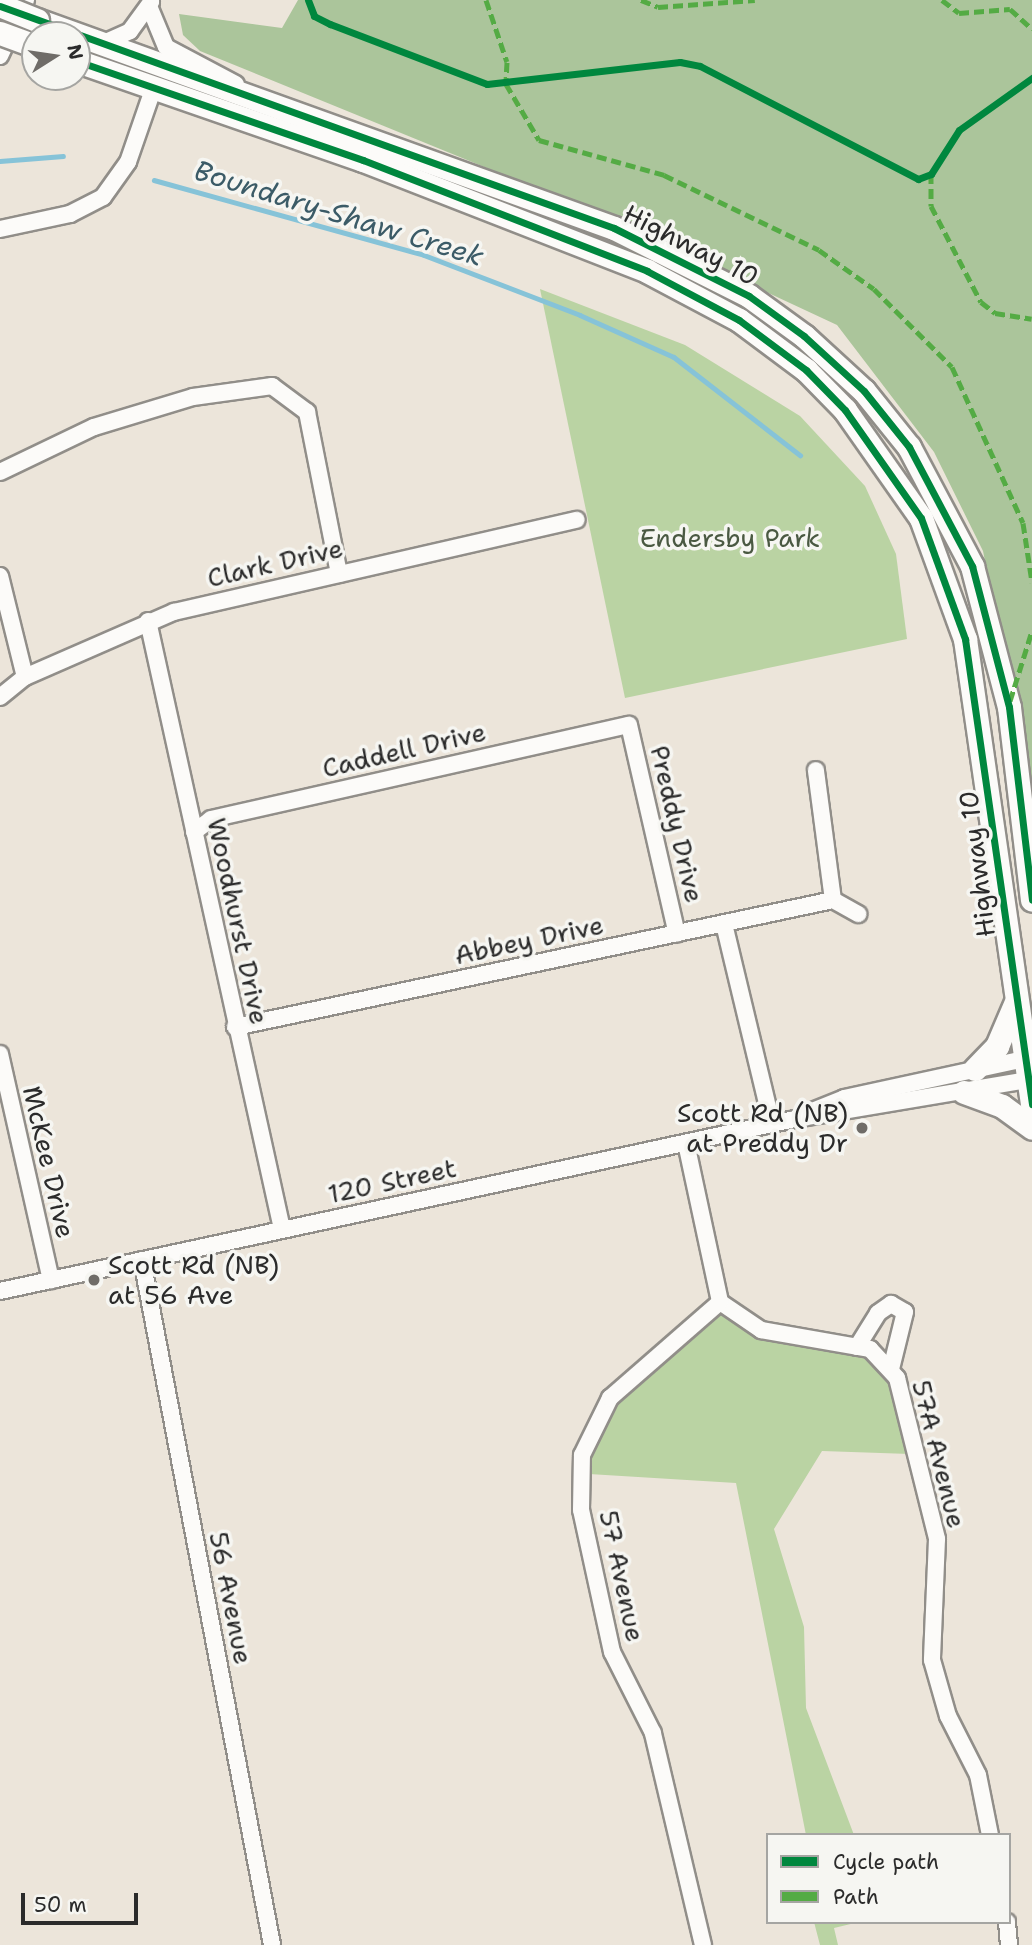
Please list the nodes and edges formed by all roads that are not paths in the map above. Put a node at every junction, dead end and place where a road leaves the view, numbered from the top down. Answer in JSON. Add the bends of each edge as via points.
{"nodes":[{"id":1,"x":150,"y":3,"type":"edge"},
{"id":2,"x":6,"y":4,"type":"edge"},
{"id":3,"x":35,"y":10,"type":"edge"},
{"id":4,"x":0,"y":33,"type":"edge"},
{"id":5,"x":102,"y":38,"type":"junction"},
{"id":6,"x":21,"y":41,"type":"edge"},
{"id":7,"x":0,"y":56,"type":"edge"},
{"id":8,"x":91,"y":66,"type":"edge"},
{"id":9,"x":153,"y":90,"type":"junction"},
{"id":10,"x":246,"y":90,"type":"junction"},
{"id":11,"x":0,"y":229,"type":"edge"},
{"id":12,"x":0,"y":472,"type":"edge"},
{"id":13,"x":577,"y":520,"type":"dead end"},
{"id":14,"x":339,"y":574,"type":"junction"},
{"id":15,"x":0,"y":576,"type":"edge"},
{"id":16,"x":148,"y":621,"type":"junction"},
{"id":17,"x":25,"y":677,"type":"junction"},
{"id":18,"x":0,"y":697,"type":"edge"},
{"id":19,"x":629,"y":725,"type":"joint"},
{"id":20,"x":816,"y":770,"type":"dead end"},
{"id":21,"x":194,"y":832,"type":"junction"},
{"id":22,"x":832,"y":900,"type":"junction"},
{"id":23,"x":1032,"y":900,"type":"edge"},
{"id":24,"x":858,"y":914,"type":"dead end"},
{"id":25,"x":724,"y":924,"type":"junction"},
{"id":26,"x":677,"y":934,"type":"junction"},
{"id":27,"x":1015,"y":1004,"type":"junction"},
{"id":28,"x":235,"y":1027,"type":"junction"},
{"id":29,"x":0,"y":1054,"type":"edge"},
{"id":30,"x":975,"y":1069,"type":"junction"},
{"id":31,"x":1026,"y":1069,"type":"junction"},
{"id":32,"x":964,"y":1091,"type":"junction"},
{"id":33,"x":1032,"y":1104,"type":"edge"},
{"id":34,"x":795,"y":1119,"type":"junction"},
{"id":35,"x":772,"y":1124,"type":"junction"},
{"id":36,"x":1032,"y":1128,"type":"edge"},
{"id":37,"x":686,"y":1143,"type":"junction"},
{"id":38,"x":282,"y":1229,"type":"junction"},
{"id":39,"x":142,"y":1260,"type":"junction"},
{"id":40,"x":51,"y":1280,"type":"junction"},
{"id":41,"x":0,"y":1291,"type":"edge"},
{"id":42,"x":720,"y":1301,"type":"junction"},
{"id":43,"x":857,"y":1347,"type":"junction"},
{"id":44,"x":891,"y":1369,"type":"junction"},
{"id":45,"x":990,"y":1833,"type":"edge"},
{"id":46,"x":1007,"y":1924,"type":"edge"},
{"id":47,"x":272,"y":1945,"type":"edge"},
{"id":48,"x":703,"y":1945,"type":"edge"},
{"id":49,"x":1009,"y":1945,"type":"edge"}],
"edges":[{"from":1,"to":5,"type":"street","via":[[130,31]]},
{"from":1,"to":10,"type":"street","via":[[166,47]]},
{"from":2,"to":3,"type":"highway","name":"Highway 10","bridge":true},
{"from":3,"to":5,"type":"highway","name":"Highway 10"},
{"from":3,"to":7,"type":"street"},
{"from":4,"to":6,"type":"highway","bridge":true},
{"from":5,"to":10,"type":"highway","name":"Highway 10"},
{"from":8,"to":9,"type":"highway","name":"Highway 10"},
{"from":9,"to":11,"type":"street","via":[[125,167],[103,197],[70,214]]},
{"from":9,"to":27,"type":"highway","name":"Highway 10","via":[[363,160],[647,271],[739,320],[806,369],[845,410],[921,518],[965,639],[982,725]]},
{"from":10,"to":23,"type":"highway","name":"Highway 10","via":[[677,256],[804,335],[864,391],[909,447],[947,513],[987,611],[1009,707]]},
{"from":12,"to":14,"type":"street","via":[[94,427],[193,397],[272,386],[307,412]]},
{"from":13,"to":14,"type":"street","name":"Clark Drive"},
{"from":14,"to":16,"type":"street","name":"Clark Drive"},
{"from":15,"to":17,"type":"street"},
{"from":16,"to":17,"type":"street","name":"Clark Drive"},
{"from":16,"to":21,"type":"street","name":"Woodhurst Drive"},
{"from":17,"to":18,"type":"street","name":"Clark Drive"},
{"from":19,"to":21,"type":"street","name":"Caddell Drive","via":[[211,819]]},
{"from":19,"to":26,"type":"street","name":"Preddy Drive"},
{"from":20,"to":22,"type":"street"},
{"from":21,"to":28,"type":"street","name":"Woodhurst Drive"},
{"from":22,"to":24,"type":"street"},
{"from":22,"to":25,"type":"street","name":"Abbey Drive"},
{"from":25,"to":26,"type":"street","name":"Abbey Drive"},
{"from":25,"to":35,"type":"street","name":"Preddy Drive"},
{"from":26,"to":28,"type":"street","name":"Abbey Drive"},
{"from":27,"to":30,"type":"highway","via":[[997,1045]]},
{"from":27,"to":31,"type":"highway","name":"Highway 10"},
{"from":28,"to":38,"type":"street","name":"Woodhurst Drive"},
{"from":29,"to":40,"type":"street","name":"McKee Drive"},
{"from":30,"to":31,"type":"street","name":"120 Street"},
{"from":30,"to":34,"type":"street","name":"120 Street","via":[[844,1098]]},
{"from":31,"to":32,"type":"street","name":"120 Street"},
{"from":31,"to":33,"type":"highway","name":"Highway 10"},
{"from":32,"to":34,"type":"street","name":"120 Street"},
{"from":32,"to":36,"type":"highway","via":[[1002,1106]]},
{"from":34,"to":35,"type":"street","name":"120 Street"},
{"from":35,"to":37,"type":"street","name":"120 Street"},
{"from":37,"to":38,"type":"street","name":"120 Street"},
{"from":37,"to":42,"type":"street"},
{"from":38,"to":39,"type":"street","name":"120 Street"},
{"from":39,"to":40,"type":"street","name":"120 Street"},
{"from":39,"to":47,"type":"street","name":"56 Avenue"},
{"from":40,"to":41,"type":"street","name":"120 Street"},
{"from":42,"to":43,"type":"street","name":"57A Avenue","via":[[761,1330]]},
{"from":42,"to":48,"type":"street","name":"57 Avenue","via":[[610,1398],[582,1455],[581,1510],[612,1652],[653,1733]]},
{"from":43,"to":44,"type":"street","name":"57A Avenue","via":[[885,1359]]},
{"from":43,"to":44,"type":"street","name":"57A Avenue","via":[[878,1313],[891,1304],[905,1312]]},
{"from":44,"to":45,"type":"street","name":"57A Avenue","via":[[937,1539],[932,1660],[948,1716],[978,1775]]},
{"from":46,"to":49,"type":"street"}]}
